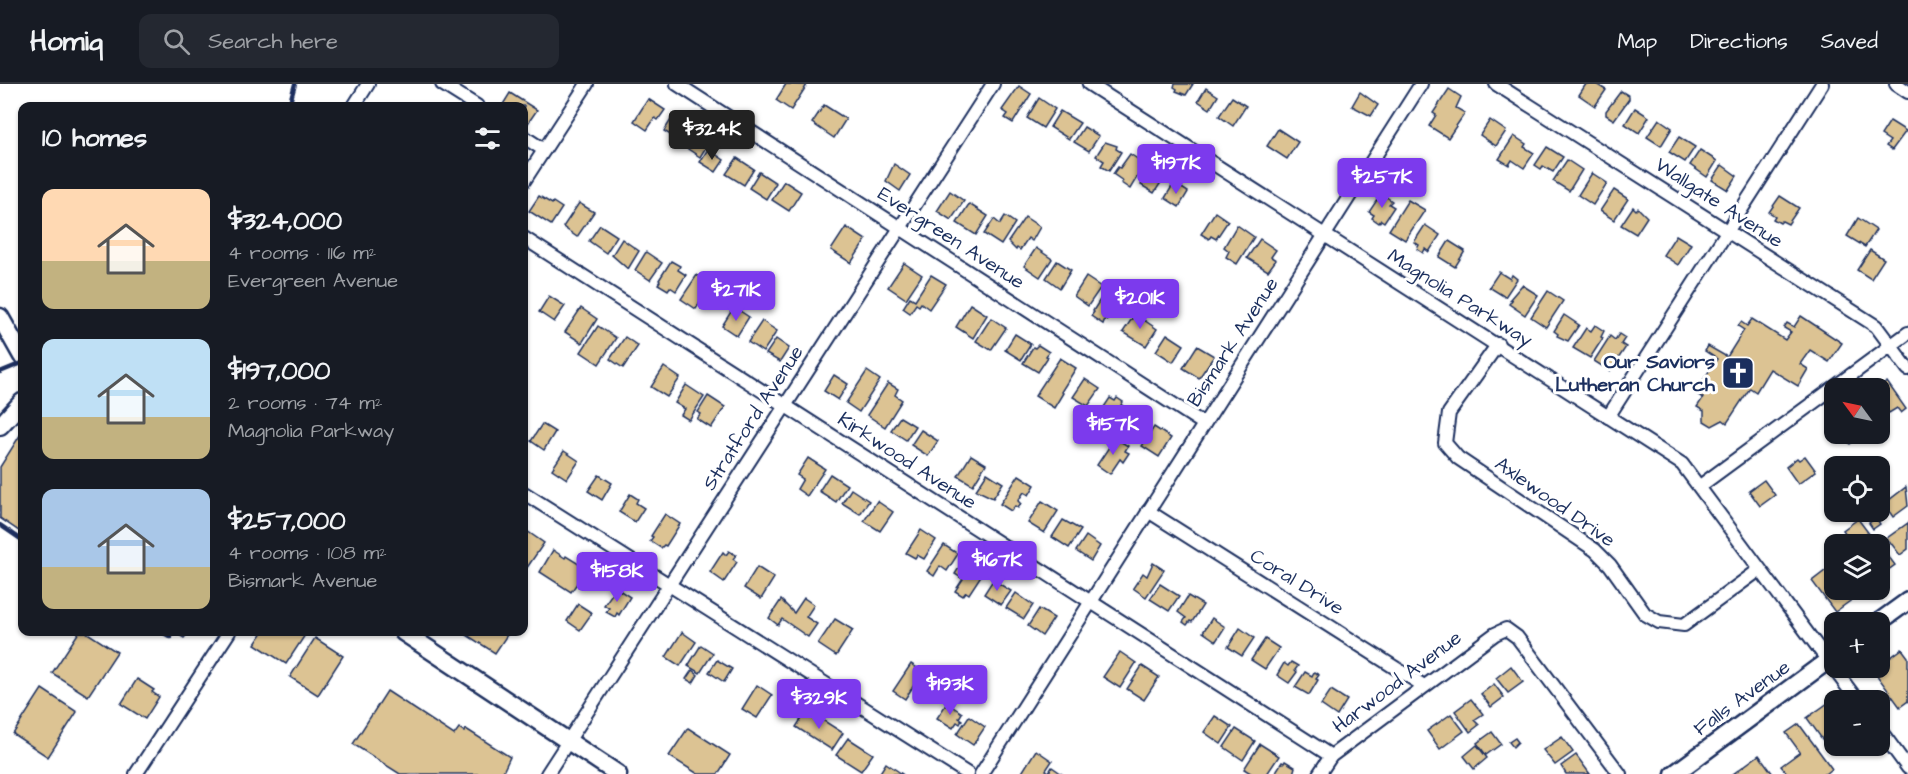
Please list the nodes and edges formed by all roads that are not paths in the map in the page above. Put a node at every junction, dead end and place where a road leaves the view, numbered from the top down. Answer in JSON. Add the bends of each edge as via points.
{"nodes":[{"id":1,"x":368,"y":84,"type":"edge"},
{"id":2,"x":442,"y":84,"type":"edge"},
{"id":3,"x":587,"y":84,"type":"edge"},
{"id":4,"x":677,"y":84,"type":"edge"},
{"id":5,"x":993,"y":84,"type":"edge"},
{"id":6,"x":1089,"y":84,"type":"edge"},
{"id":7,"x":1421,"y":84,"type":"edge"},
{"id":8,"x":1496,"y":84,"type":"edge"},
{"id":9,"x":1822,"y":84,"type":"edge"},
{"id":10,"x":1896,"y":84,"type":"edge"},
{"id":11,"x":1908,"y":92,"type":"edge"},
{"id":12,"x":357,"y":102,"type":"edge"},
{"id":13,"x":471,"y":102,"type":"edge"},
{"id":14,"x":528,"y":140,"type":"edge"},
{"id":15,"x":544,"y":150,"type":"junction"},
{"id":16,"x":528,"y":175,"type":"edge"},
{"id":17,"x":900,"y":228,"type":"junction"},
{"id":18,"x":1727,"y":231,"type":"junction"},
{"id":19,"x":1324,"y":235,"type":"junction"},
{"id":20,"x":528,"y":241,"type":"edge"},
{"id":21,"x":0,"y":317,"type":"edge"},
{"id":22,"x":1908,"y":333,"type":"edge"},
{"id":23,"x":1498,"y":344,"type":"junction"},
{"id":24,"x":1891,"y":346,"type":"junction"},
{"id":25,"x":18,"y":349,"type":"edge"},
{"id":26,"x":1908,"y":369,"type":"edge"},
{"id":27,"x":785,"y":405,"type":"junction"},
{"id":28,"x":18,"y":406,"type":"edge"},
{"id":29,"x":1608,"y":417,"type":"junction"},
{"id":30,"x":1204,"y":424,"type":"junction"},
{"id":31,"x":0,"y":426,"type":"edge"},
{"id":32,"x":1700,"y":486,"type":"junction"},
{"id":33,"x":528,"y":496,"type":"edge"},
{"id":34,"x":1148,"y":511,"type":"junction"},
{"id":35,"x":1760,"y":570,"type":"junction"},
{"id":36,"x":669,"y":585,"type":"junction"},
{"id":37,"x":1090,"y":601,"type":"junction"},
{"id":38,"x":1908,"y":601,"type":"edge"},
{"id":39,"x":1890,"y":614,"type":"edge"},
{"id":40,"x":226,"y":636,"type":"edge"},
{"id":41,"x":409,"y":636,"type":"edge"},
{"id":42,"x":1824,"y":649,"type":"edge"},
{"id":43,"x":1824,"y":663,"type":"edge"},
{"id":44,"x":1424,"y":686,"type":"junction"},
{"id":45,"x":568,"y":741,"type":"junction"},
{"id":46,"x":1890,"y":744,"type":"edge"},
{"id":47,"x":1331,"y":756,"type":"junction"},
{"id":48,"x":1908,"y":768,"type":"edge"},
{"id":49,"x":136,"y":774,"type":"edge"},
{"id":50,"x":547,"y":774,"type":"edge"},
{"id":51,"x":618,"y":774,"type":"edge"},
{"id":52,"x":968,"y":774,"type":"edge"},
{"id":53,"x":981,"y":774,"type":"edge"},
{"id":54,"x":1319,"y":774,"type":"edge"},
{"id":55,"x":1620,"y":774,"type":"edge"},
{"id":56,"x":1674,"y":774,"type":"edge"}],
"edges":[{"from":1,"to":12,"type":"street"},
{"from":2,"to":13,"type":"street"},
{"from":3,"to":15,"type":"street"},
{"from":4,"to":17,"type":"street","name":"Evergreen Avenue"},
{"from":5,"to":17,"type":"street","name":"Stratford Avenue"},
{"from":6,"to":19,"type":"street","name":"Magnolia Parkway"},
{"from":7,"to":19,"type":"street","name":"Bismark Avenue"},
{"from":8,"to":18,"type":"street","name":"Wallgate Avenue"},
{"from":9,"to":18,"type":"street"},
{"from":10,"to":11,"type":"street"},
{"from":14,"to":15,"type":"street"},
{"from":15,"to":16,"type":"street"},
{"from":17,"to":27,"type":"street","name":"Stratford Avenue"},
{"from":17,"to":30,"type":"street","name":"Evergreen Avenue"},
{"from":18,"to":24,"type":"street","name":"Wallgate Avenue","via":[[1876,326]]},
{"from":18,"to":29,"type":"street"},
{"from":19,"to":23,"type":"street","name":"Magnolia Parkway"},
{"from":19,"to":30,"type":"street","name":"Bismark Avenue"},
{"from":20,"to":27,"type":"street","name":"Kirkwood Avenue"},
{"from":21,"to":25,"type":"main road"},
{"from":22,"to":24,"type":"street"},
{"from":23,"to":29,"type":"street","name":"Magnolia Parkway"},
{"from":23,"to":35,"type":"street","name":"Axlewood Drive","via":[[1449,413],[1445,443],[1458,458],[1595,550],[1645,614],[1659,622],[1684,625]]},
{"from":24,"to":26,"type":"street","name":"Wallgate Avenue"},
{"from":24,"to":32,"type":"street"},
{"from":27,"to":36,"type":"street","name":"Stratford Avenue"},
{"from":27,"to":37,"type":"street","name":"Kirkwood Avenue"},
{"from":28,"to":31,"type":"main road"},
{"from":29,"to":32,"type":"street","name":"Magnolia Parkway","via":[[1682,464]]},
{"from":30,"to":34,"type":"street","name":"Bismark Avenue"},
{"from":32,"to":35,"type":"street","name":"Magnolia Parkway"},
{"from":33,"to":36,"type":"street"},
{"from":34,"to":37,"type":"street","name":"Bismark Avenue"},
{"from":34,"to":44,"type":"street","name":"Coral Drive"},
{"from":35,"to":42,"type":"street","name":"Magnolia Parkway"},
{"from":36,"to":45,"type":"street","name":"Stratford Avenue"},
{"from":36,"to":52,"type":"street"},
{"from":37,"to":47,"type":"street","name":"Kirkwood Avenue"},
{"from":37,"to":53,"type":"street","name":"Bismark Avenue"},
{"from":38,"to":39,"type":"main road"},
{"from":40,"to":49,"type":"street"},
{"from":41,"to":45,"type":"main road"},
{"from":43,"to":56,"type":"main road","name":"Falls Avenue"},
{"from":44,"to":47,"type":"street","name":"Harwood Avenue"},
{"from":44,"to":55,"type":"street","name":"Harwood Avenue","via":[[1506,629],[1517,636]]},
{"from":45,"to":50,"type":"street","name":"Stratford Avenue"},
{"from":45,"to":51,"type":"main road"},
{"from":46,"to":48,"type":"street"},
{"from":47,"to":54,"type":"street","name":"Harwood Avenue"}]}
